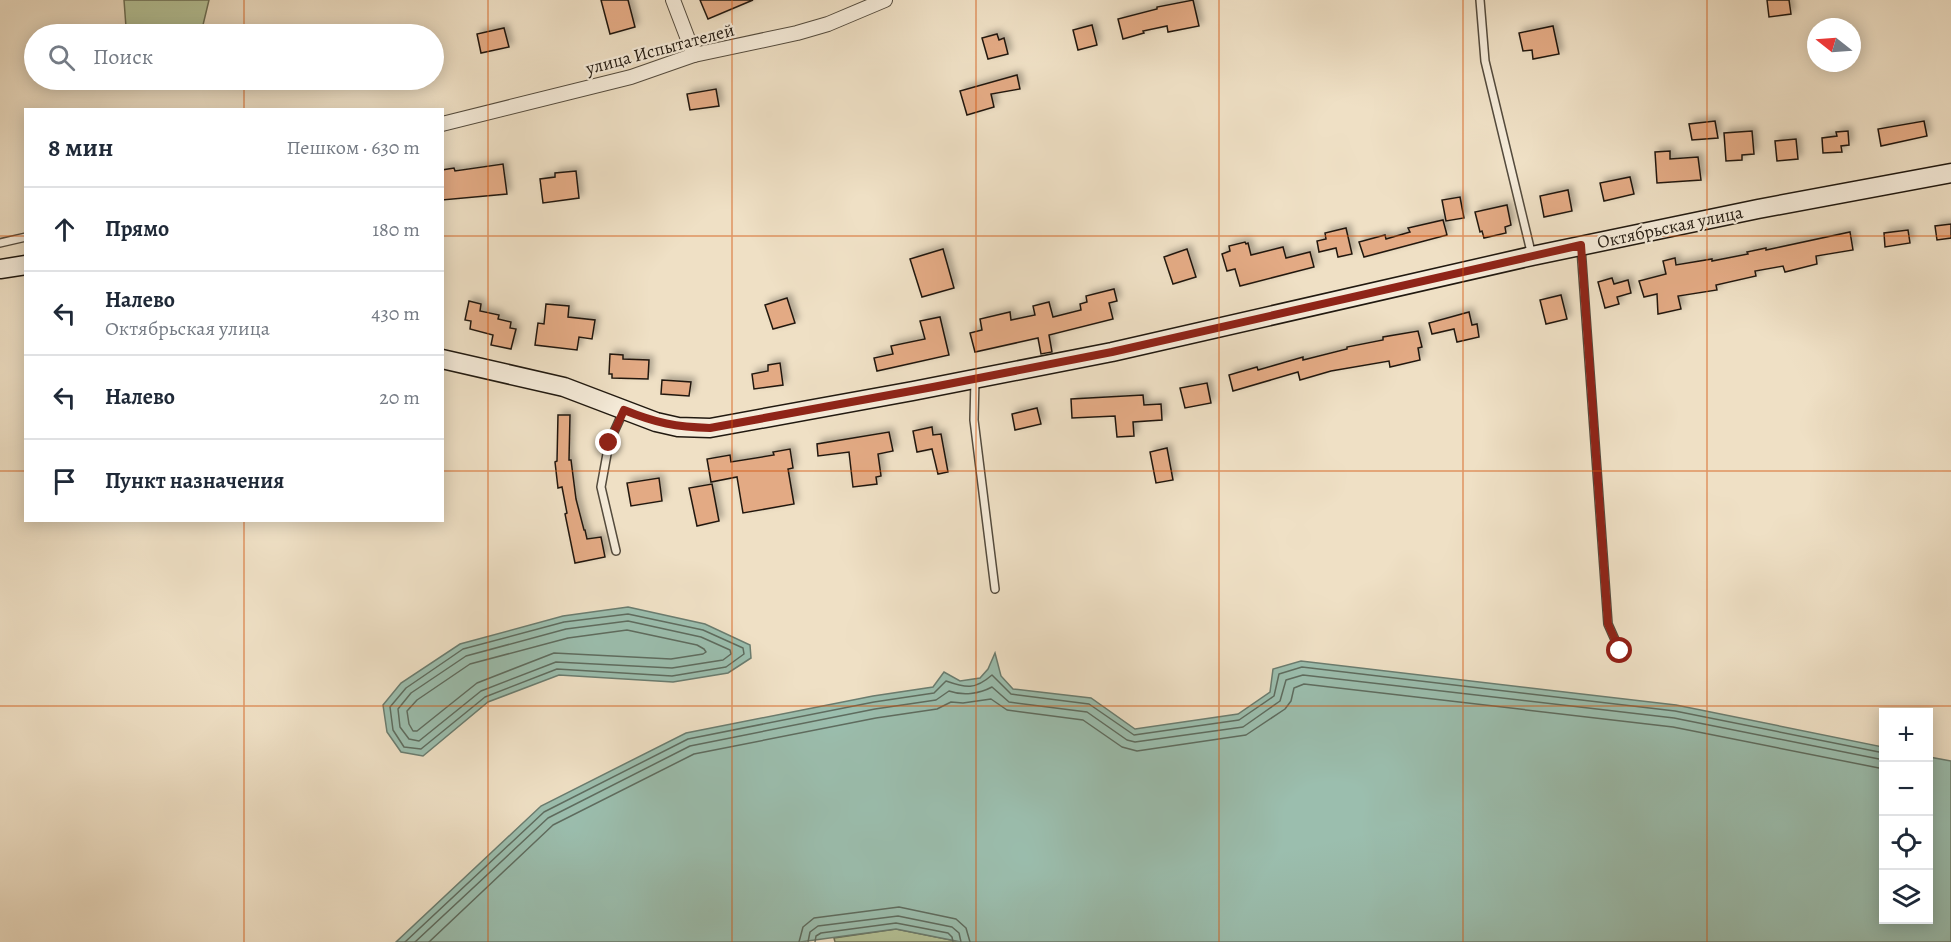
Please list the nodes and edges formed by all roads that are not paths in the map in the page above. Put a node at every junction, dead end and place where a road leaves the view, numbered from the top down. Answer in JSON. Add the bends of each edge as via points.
{"nodes":[{"id":1,"x":673,"y":0,"type":"edge"},
{"id":2,"x":885,"y":0,"type":"edge"},
{"id":3,"x":1480,"y":0,"type":"edge"},
{"id":4,"x":694,"y":55,"type":"junction"},
{"id":5,"x":444,"y":124,"type":"edge"},
{"id":6,"x":1951,"y":173,"type":"edge"},
{"id":7,"x":24,"y":237,"type":"edge"},
{"id":8,"x":0,"y":243,"type":"edge"},
{"id":9,"x":1581,"y":245,"type":"junction"},
{"id":10,"x":1532,"y":256,"type":"junction"},
{"id":11,"x":24,"y":265,"type":"edge"},
{"id":12,"x":0,"y":268,"type":"edge"},
{"id":13,"x":444,"y":359,"type":"edge"},
{"id":14,"x":975,"y":379,"type":"junction"},
{"id":15,"x":624,"y":410,"type":"junction"},
{"id":16,"x":616,"y":551,"type":"dead end"},
{"id":17,"x":995,"y":589,"type":"dead end"},
{"id":18,"x":1620,"y":651,"type":"dead end"}],
"edges":[{"from":1,"to":4,"type":"street"},
{"from":2,"to":4,"type":"street","name":"улица Испытателей","via":[[797,33]]},
{"from":3,"to":10,"type":"lane","via":[[1485,61]]},
{"from":4,"to":5,"type":"street","name":"улица Испытателей","via":[[631,77]]},
{"from":6,"to":9,"type":"street","name":"Октябрьская улица"},
{"from":7,"to":8,"type":"lane"},
{"from":9,"to":10,"type":"street","name":"Октябрьская улица"},
{"from":9,"to":18,"type":"lane","via":[[1608,624]]},
{"from":10,"to":14,"type":"street","name":"Октябрьская улица","via":[[1112,352]]},
{"from":11,"to":12,"type":"street"},
{"from":13,"to":15,"type":"street","name":"Октябрьская улица","via":[[564,387]]},
{"from":14,"to":15,"type":"street","name":"Октябрьская улица","via":[[710,428],[678,427]]},
{"from":14,"to":17,"type":"lane","via":[[974,420]]},
{"from":15,"to":16,"type":"lane","via":[[609,443],[601,487]]}]}
